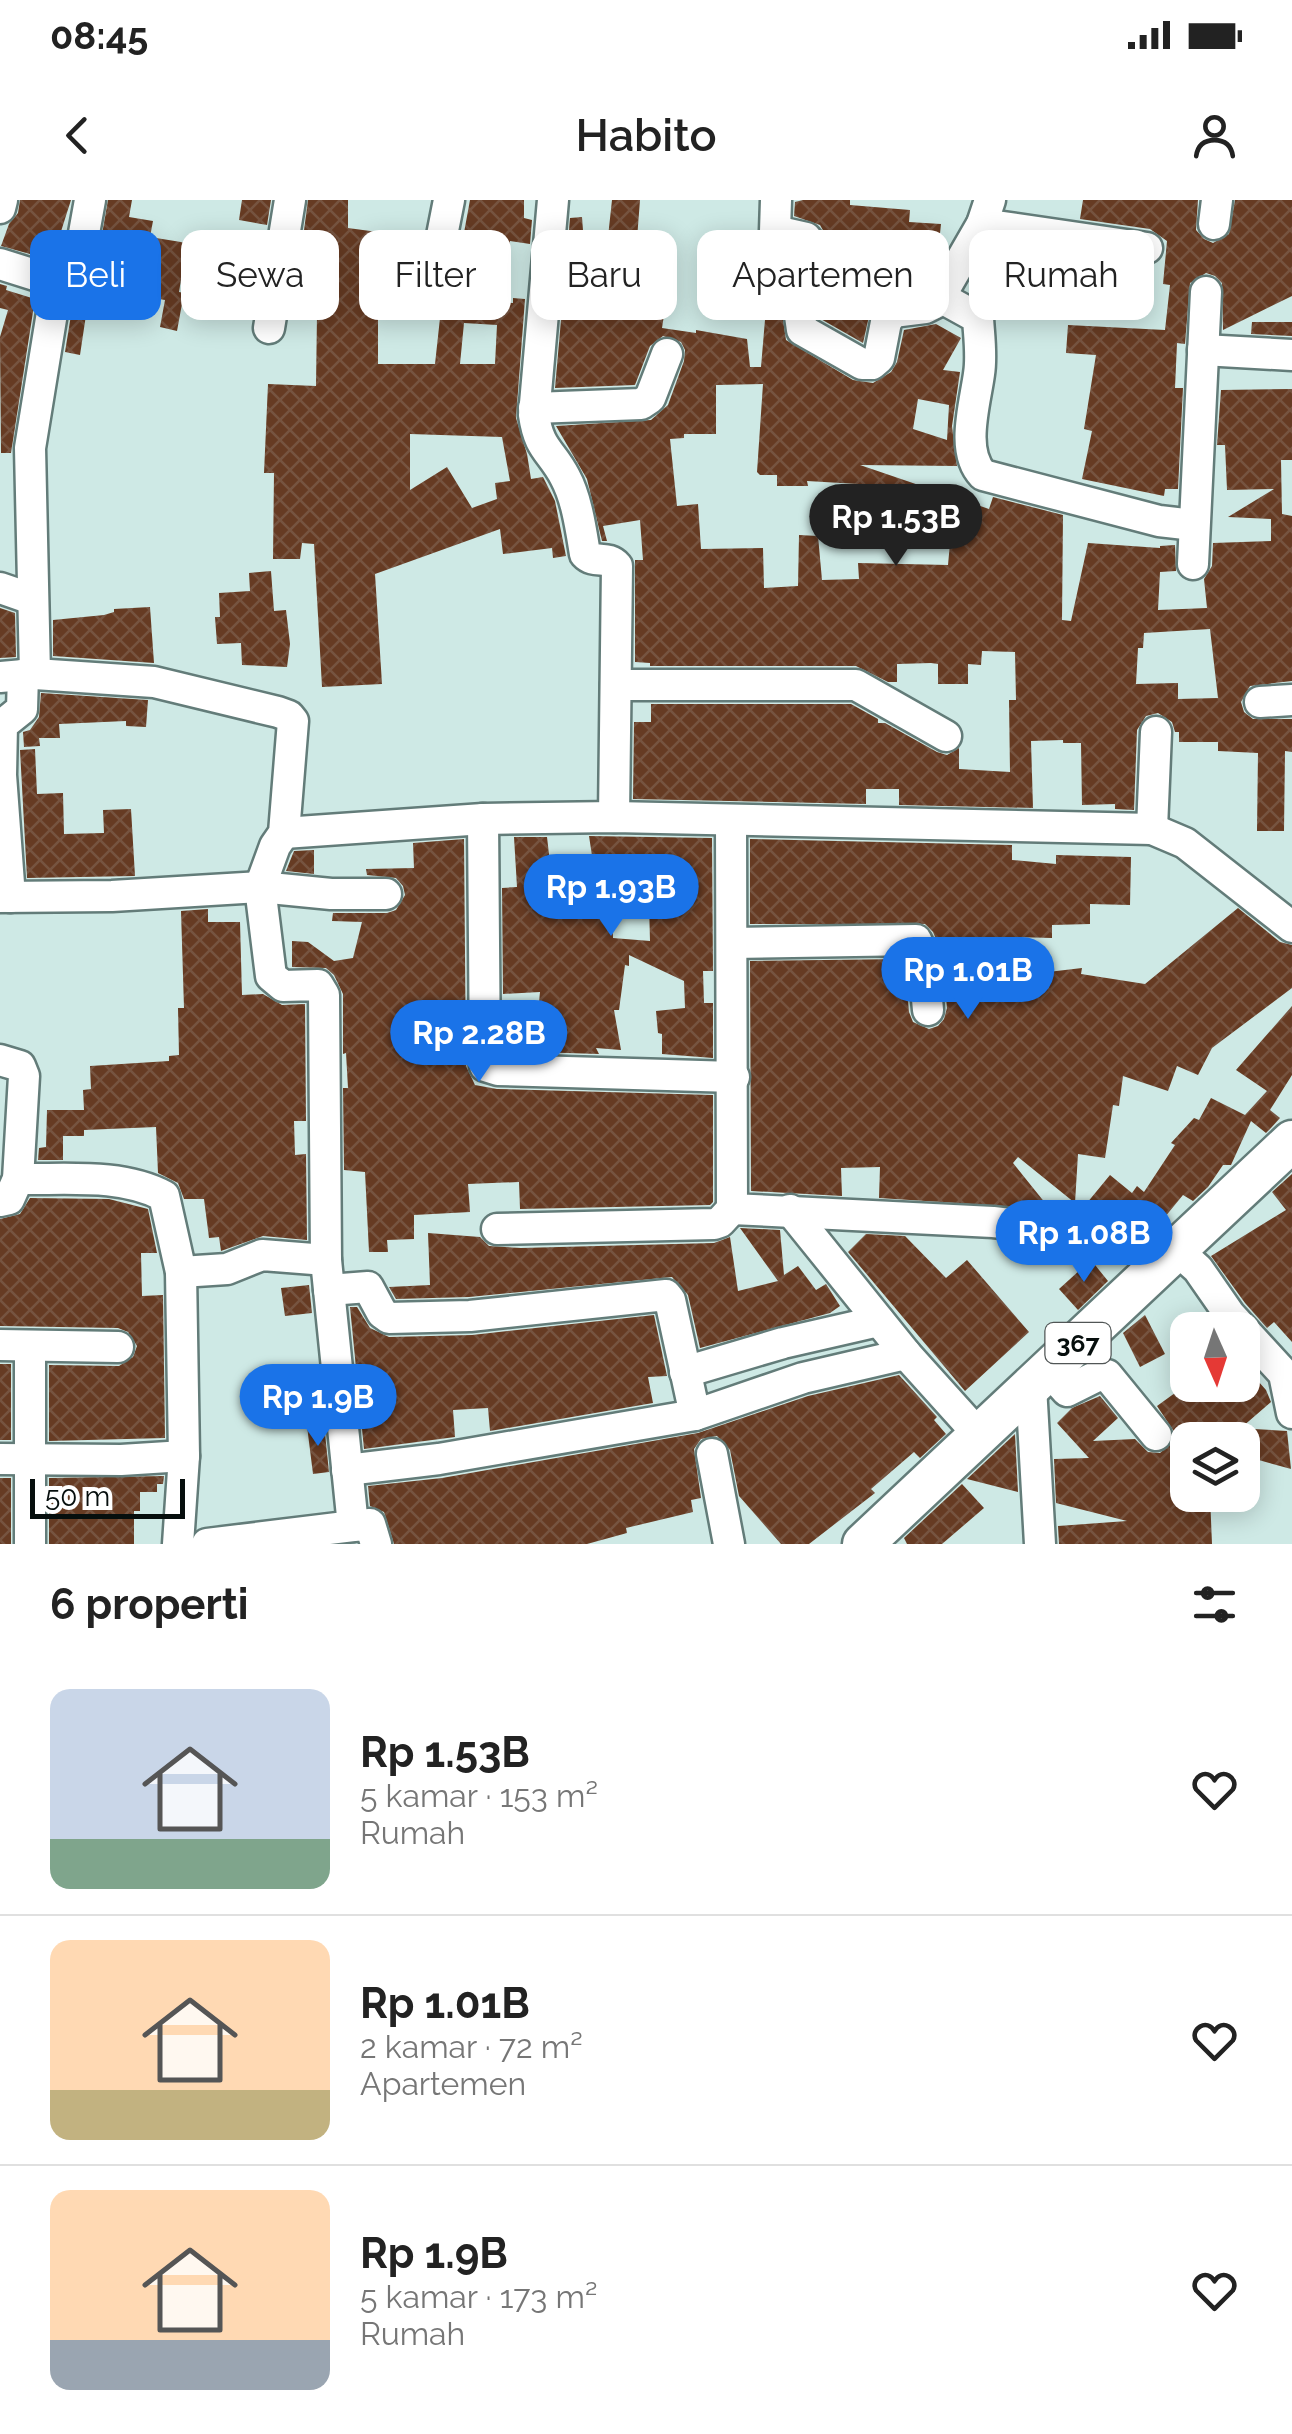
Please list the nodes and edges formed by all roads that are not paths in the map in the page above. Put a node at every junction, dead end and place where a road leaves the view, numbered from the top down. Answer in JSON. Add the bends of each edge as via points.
{"nodes":[{"id":1,"x":2,"y":200,"type":"edge"},
{"id":2,"x":90,"y":200,"type":"edge"},
{"id":3,"x":290,"y":200,"type":"edge"},
{"id":4,"x":450,"y":200,"type":"edge"},
{"id":5,"x":554,"y":200,"type":"edge"},
{"id":6,"x":776,"y":200,"type":"edge"},
{"id":7,"x":0,"y":208,"type":"edge"},
{"id":8,"x":986,"y":212,"type":"edge"},
{"id":9,"x":85,"y":230,"type":"edge"},
{"id":10,"x":444,"y":230,"type":"edge"},
{"id":11,"x":776,"y":230,"type":"edge"},
{"id":12,"x":1066,"y":230,"type":"edge"},
{"id":13,"x":0,"y":264,"type":"edge"},
{"id":14,"x":30,"y":273,"type":"edge"},
{"id":15,"x":949,"y":280,"type":"edge"},
{"id":16,"x":1206,"y":292,"type":"dead end"},
{"id":17,"x":949,"y":302,"type":"edge"},
{"id":18,"x":51,"y":320,"type":"edge"},
{"id":19,"x":801,"y":320,"type":"edge"},
{"id":20,"x":889,"y":320,"type":"edge"},
{"id":21,"x":269,"y":328,"type":"dead end"},
{"id":22,"x":1203,"y":350,"type":"junction"},
{"id":23,"x":667,"y":354,"type":"dead end"},
{"id":24,"x":1292,"y":355,"type":"edge"},
{"id":25,"x":534,"y":408,"type":"junction"},
{"id":26,"x":1194,"y":525,"type":"junction"},
{"id":27,"x":1193,"y":564,"type":"dead end"},
{"id":28,"x":0,"y":588,"type":"edge"},
{"id":29,"x":32,"y":599,"type":"junction"},
{"id":30,"x":20,"y":675,"type":"edge"},
{"id":31,"x":616,"y":684,"type":"junction"},
{"id":32,"x":1292,"y":700,"type":"edge"},
{"id":33,"x":1260,"y":702,"type":"dead end"},
{"id":34,"x":1156,"y":732,"type":"dead end"},
{"id":35,"x":946,"y":736,"type":"dead end"},
{"id":36,"x":1,"y":775,"type":"edge"},
{"id":37,"x":614,"y":817,"type":"junction"},
{"id":38,"x":483,"y":819,"type":"junction"},
{"id":39,"x":731,"y":820,"type":"junction"},
{"id":40,"x":1152,"y":829,"type":"junction"},
{"id":41,"x":284,"y":833,"type":"junction"},
{"id":42,"x":260,"y":887,"type":"junction"},
{"id":43,"x":386,"y":894,"type":"dead end"},
{"id":44,"x":5,"y":897,"type":"edge"},
{"id":45,"x":1292,"y":927,"type":"edge"},
{"id":46,"x":732,"y":943,"type":"junction"},
{"id":47,"x":928,"y":1010,"type":"dead end"},
{"id":48,"x":0,"y":1060,"type":"edge"},
{"id":49,"x":734,"y":1077,"type":"junction"},
{"id":50,"x":1292,"y":1141,"type":"edge"},
{"id":51,"x":9,"y":1190,"type":"edge"},
{"id":52,"x":732,"y":1209,"type":"junction"},
{"id":53,"x":790,"y":1210,"type":"junction"},
{"id":54,"x":496,"y":1229,"type":"dead end"},
{"id":55,"x":1177,"y":1250,"type":"junction"},
{"id":56,"x":180,"y":1272,"type":"junction"},
{"id":57,"x":327,"y":1275,"type":"junction"},
{"id":58,"x":879,"y":1321,"type":"junction"},
{"id":59,"x":15,"y":1346,"type":"edge"},
{"id":60,"x":118,"y":1347,"type":"dead end"},
{"id":61,"x":906,"y":1354,"type":"junction"},
{"id":62,"x":684,"y":1372,"type":"junction"},
{"id":63,"x":1040,"y":1378,"type":"junction"},
{"id":64,"x":1292,"y":1413,"type":"edge"},
{"id":65,"x":695,"y":1415,"type":"junction"},
{"id":66,"x":979,"y":1435,"type":"junction"},
{"id":67,"x":1156,"y":1435,"type":"dead end"},
{"id":68,"x":712,"y":1454,"type":"dead end"},
{"id":69,"x":184,"y":1456,"type":"junction"},
{"id":70,"x":0,"y":1459,"type":"edge"},
{"id":71,"x":32,"y":1460,"type":"junction"},
{"id":72,"x":346,"y":1470,"type":"junction"},
{"id":73,"x":364,"y":1535,"type":"edge"},
{"id":74,"x":30,"y":1544,"type":"edge"},
{"id":75,"x":178,"y":1544,"type":"edge"},
{"id":76,"x":208,"y":1544,"type":"edge"},
{"id":77,"x":729,"y":1544,"type":"edge"},
{"id":78,"x":863,"y":1544,"type":"edge"},
{"id":79,"x":1040,"y":1544,"type":"edge"}],
"edges":[{"from":1,"to":7,"type":"street"},
{"from":2,"to":9,"type":"street"},
{"from":3,"to":21,"type":"street"},
{"from":4,"to":10,"type":"street"},
{"from":5,"to":25,"type":"street"},
{"from":6,"to":11,"type":"street"},
{"from":8,"to":12,"type":"street"},
{"from":8,"to":15,"type":"street"},
{"from":13,"to":14,"type":"street"},
{"from":16,"to":22,"type":"street"},
{"from":17,"to":26,"type":"street","via":[[978,318],[972,458],[984,474],[1159,522]]},
{"from":18,"to":29,"type":"street","via":[[30,448]]},
{"from":19,"to":20,"type":"street","via":[[806,335],[855,362],[872,364]]},
{"from":22,"to":24,"type":"street"},
{"from":22,"to":26,"type":"street"},
{"from":23,"to":25,"type":"street","via":[[642,404]]},
{"from":25,"to":31,"type":"street","via":[[542,448],[568,480],[586,554],[617,566]]},
{"from":26,"to":27,"type":"street"},
{"from":28,"to":29,"type":"street"},
{"from":29,"to":30,"type":"street"},
{"from":30,"to":36,"type":"street","via":[[22,709],[2,725]]},
{"from":30,"to":41,"type":"street","via":[[154,682],[289,716],[294,734]]},
{"from":31,"to":35,"type":"street","via":[[856,685]]},
{"from":31,"to":37,"type":"street"},
{"from":32,"to":33,"type":"street"},
{"from":34,"to":40,"type":"street"},
{"from":36,"to":44,"type":"street"},
{"from":37,"to":38,"type":"street"},
{"from":37,"to":39,"type":"street"},
{"from":38,"to":41,"type":"street"},
{"from":38,"to":49,"type":"street","via":[[485,1066]]},
{"from":39,"to":40,"type":"street"},
{"from":39,"to":46,"type":"street"},
{"from":40,"to":45,"type":"street","via":[[1185,843]]},
{"from":41,"to":42,"type":"street"},
{"from":42,"to":43,"type":"street"},
{"from":42,"to":44,"type":"street"},
{"from":42,"to":57,"type":"street","via":[[271,976],[282,986],[318,985],[324,995]]},
{"from":46,"to":47,"type":"street","via":[[916,940]]},
{"from":46,"to":49,"type":"street"},
{"from":48,"to":51,"type":"street","via":[[20,1066],[24,1076]]},
{"from":49,"to":52,"type":"street"},
{"from":50,"to":55,"type":"main road","number":"367"},
{"from":51,"to":56,"type":"street","via":[[102,1180],[154,1190],[164,1196]]},
{"from":52,"to":53,"type":"street"},
{"from":52,"to":54,"type":"street","via":[[714,1224]]},
{"from":53,"to":55,"type":"street","via":[[1012,1224],[1149,1239]]},
{"from":53,"to":58,"type":"street"},
{"from":55,"to":63,"type":"main road","number":"367"},
{"from":55,"to":64,"type":"street","via":[[1284,1374]]},
{"from":56,"to":57,"type":"street","via":[[226,1269],[262,1254]]},
{"from":56,"to":69,"type":"street"},
{"from":57,"to":62,"type":"street","via":[[368,1288],[389,1318],[666,1295]]},
{"from":57,"to":72,"type":"street"},
{"from":58,"to":61,"type":"street"},
{"from":58,"to":62,"type":"street"},
{"from":59,"to":60,"type":"street"},
{"from":59,"to":71,"type":"street"},
{"from":61,"to":65,"type":"street","via":[[802,1378]]},
{"from":61,"to":66,"type":"street"},
{"from":62,"to":65,"type":"street"},
{"from":63,"to":66,"type":"main road","number":"367"},
{"from":63,"to":67,"type":"street","via":[[1070,1391],[1107,1375]]},
{"from":63,"to":79,"type":"street"},
{"from":65,"to":72,"type":"street"},
{"from":66,"to":78,"type":"main road","number":"367"},
{"from":68,"to":77,"type":"street"},
{"from":69,"to":71,"type":"street"},
{"from":69,"to":75,"type":"street"},
{"from":70,"to":71,"type":"street"},
{"from":71,"to":74,"type":"street"},
{"from":72,"to":73,"type":"street"},
{"from":73,"to":76,"type":"street"}]}
